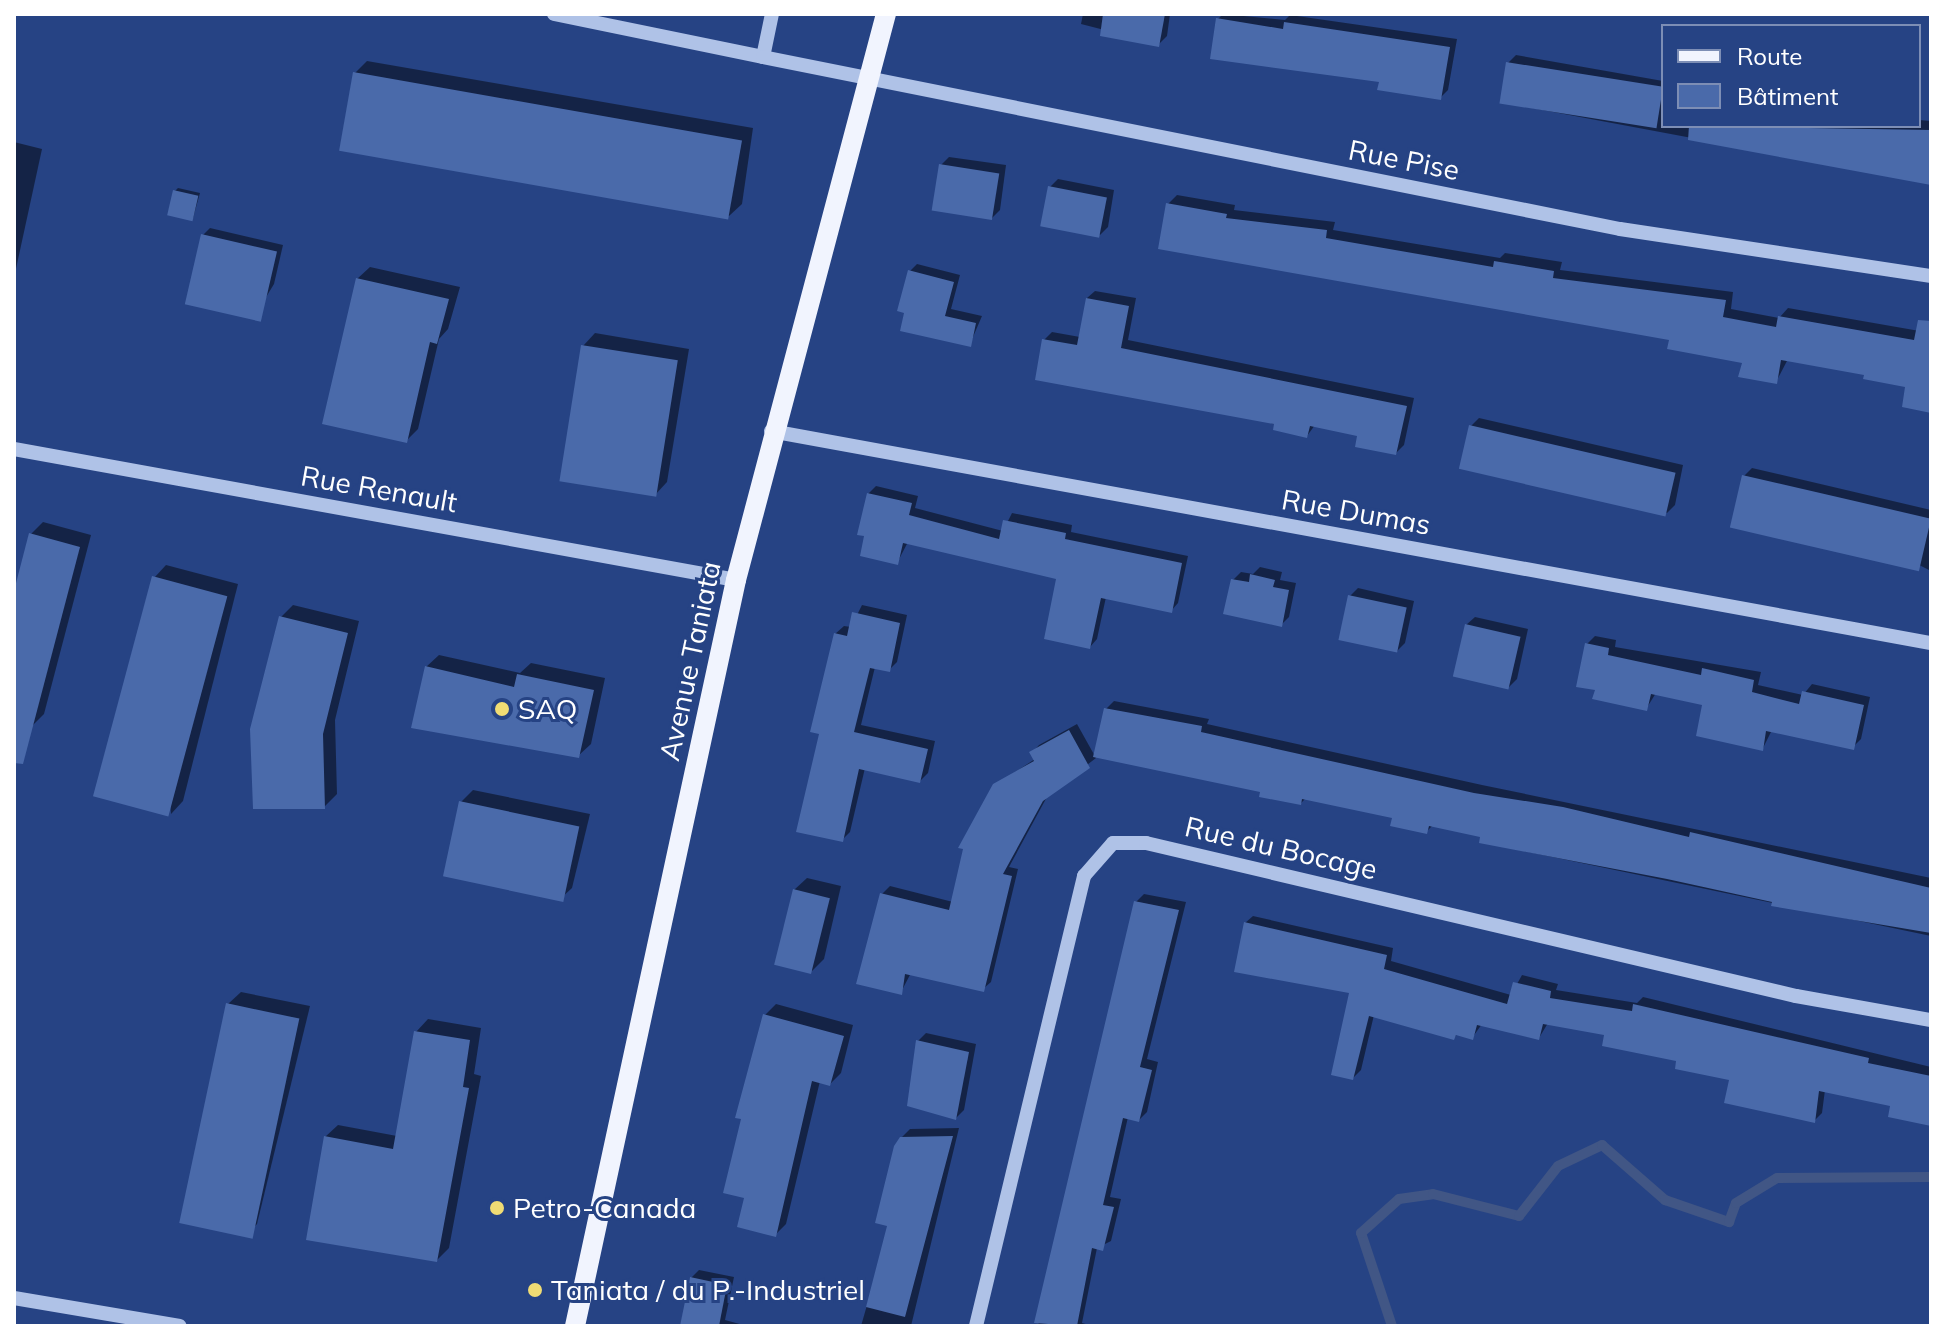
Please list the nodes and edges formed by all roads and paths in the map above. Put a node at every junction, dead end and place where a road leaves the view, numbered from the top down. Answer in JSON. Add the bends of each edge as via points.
{"nodes":[{"id":1,"x":554,"y":14,"type":"edge"},
{"id":2,"x":772,"y":14,"type":"edge"},
{"id":3,"x":886,"y":14,"type":"edge"},
{"id":4,"x":763,"y":57,"type":"junction"},
{"id":5,"x":869,"y":82,"type":"junction"},
{"id":6,"x":1931,"y":276,"type":"edge"},
{"id":7,"x":771,"y":431,"type":"junction"},
{"id":8,"x":14,"y":449,"type":"edge"},
{"id":9,"x":736,"y":580,"type":"junction"},
{"id":10,"x":1931,"y":643,"type":"edge"},
{"id":11,"x":1931,"y":1020,"type":"edge"},
{"id":12,"x":14,"y":1298,"type":"edge"},
{"id":13,"x":175,"y":1326,"type":"edge"},
{"id":14,"x":575,"y":1326,"type":"edge"},
{"id":15,"x":976,"y":1326,"type":"edge"}],
"edges":[{"from":1,"to":4,"type":"street","name":"Rue Pise"},
{"from":2,"to":4,"type":"street"},
{"from":3,"to":5,"type":"main road","name":"Avenue Taniata"},
{"from":4,"to":5,"type":"street","name":"Rue Pise"},
{"from":5,"to":6,"type":"street","name":"Rue Pise","via":[[1620,229]]},
{"from":5,"to":7,"type":"main road","name":"Avenue Taniata"},
{"from":7,"to":9,"type":"main road","name":"Avenue Taniata"},
{"from":7,"to":10,"type":"street","name":"Rue Dumas"},
{"from":8,"to":9,"type":"street","name":"Rue Renault"},
{"from":9,"to":14,"type":"main road","name":"Avenue Taniata"},
{"from":11,"to":15,"type":"street","name":"Rue du Bocage","via":[[1796,996],[1146,843],[1113,843],[1084,876]]},
{"from":12,"to":13,"type":"street"}]}
